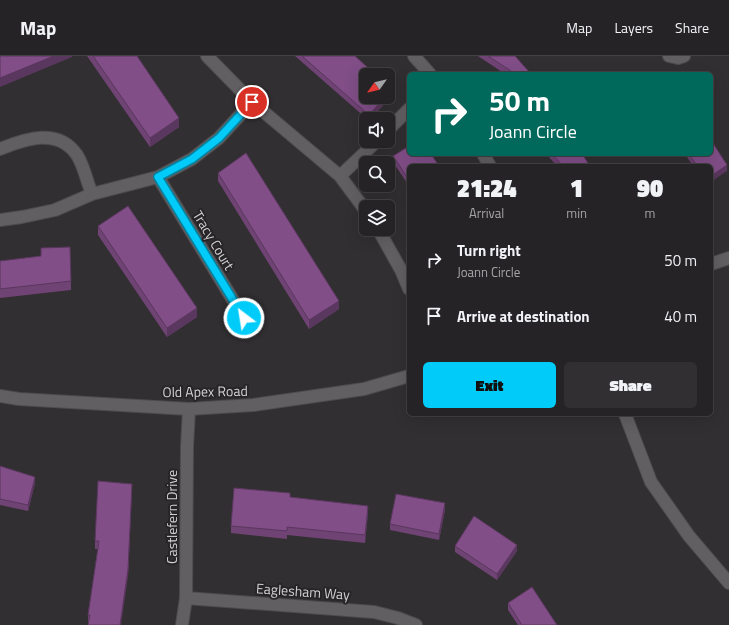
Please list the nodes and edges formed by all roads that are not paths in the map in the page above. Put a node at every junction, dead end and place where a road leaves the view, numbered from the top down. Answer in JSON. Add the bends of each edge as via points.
{"nodes":[{"id":1,"x":207,"y":56,"type":"edge"},
{"id":2,"x":414,"y":56,"type":"edge"},
{"id":3,"x":669,"y":56,"type":"edge"},
{"id":4,"x":684,"y":56,"type":"edge"},
{"id":5,"x":428,"y":72,"type":"edge"},
{"id":6,"x":252,"y":102,"type":"junction"},
{"id":7,"x":407,"y":112,"type":"edge"},
{"id":8,"x":395,"y":123,"type":"edge"},
{"id":9,"x":370,"y":148,"type":"edge"},
{"id":10,"x":0,"y":149,"type":"edge"},
{"id":11,"x":340,"y":176,"type":"junction"},
{"id":12,"x":158,"y":177,"type":"junction"},
{"id":13,"x":92,"y":194,"type":"junction"},
{"id":14,"x":359,"y":202,"type":"edge"},
{"id":15,"x":0,"y":220,"type":"edge"},
{"id":16,"x":382,"y":236,"type":"edge"},
{"id":17,"x":729,"y":258,"type":"edge"},
{"id":18,"x":713,"y":263,"type":"edge"},
{"id":19,"x":407,"y":284,"type":"edge"},
{"id":20,"x":244,"y":318,"type":"dead end"},
{"id":21,"x":407,"y":377,"type":"edge"},
{"id":22,"x":0,"y":396,"type":"edge"},
{"id":23,"x":189,"y":409,"type":"junction"},
{"id":24,"x":626,"y":416,"type":"edge"},
{"id":25,"x":729,"y":583,"type":"edge"},
{"id":26,"x":186,"y":598,"type":"junction"},
{"id":27,"x":182,"y":625,"type":"edge"},
{"id":28,"x":416,"y":625,"type":"edge"}],
"edges":[{"from":1,"to":6,"type":"street"},
{"from":2,"to":5,"type":"street"},
{"from":3,"to":4,"type":"street"},
{"from":6,"to":11,"type":"street"},
{"from":6,"to":12,"type":"street","via":[[219,138],[192,159]]},
{"from":7,"to":8,"type":"street"},
{"from":9,"to":11,"type":"street"},
{"from":10,"to":13,"type":"street","via":[[35,138],[55,138],[77,156]]},
{"from":11,"to":14,"type":"street"},
{"from":12,"to":13,"type":"street"},
{"from":12,"to":20,"type":"street","name":"Tracy Court"},
{"from":13,"to":15,"type":"street","via":[[54,210]]},
{"from":16,"to":19,"type":"street"},
{"from":17,"to":18,"type":"street"},
{"from":21,"to":23,"type":"street","name":"Old Apex Road","via":[[364,389],[253,406]]},
{"from":22,"to":23,"type":"street","name":"Old Apex Road"},
{"from":23,"to":26,"type":"street","name":"Castlefern Drive"},
{"from":24,"to":25,"type":"street","via":[[651,482],[689,536]]},
{"from":26,"to":27,"type":"street","name":"Castlefern Drive"},
{"from":26,"to":28,"type":"street","name":"Eaglesham Way","via":[[374,612]]}]}
